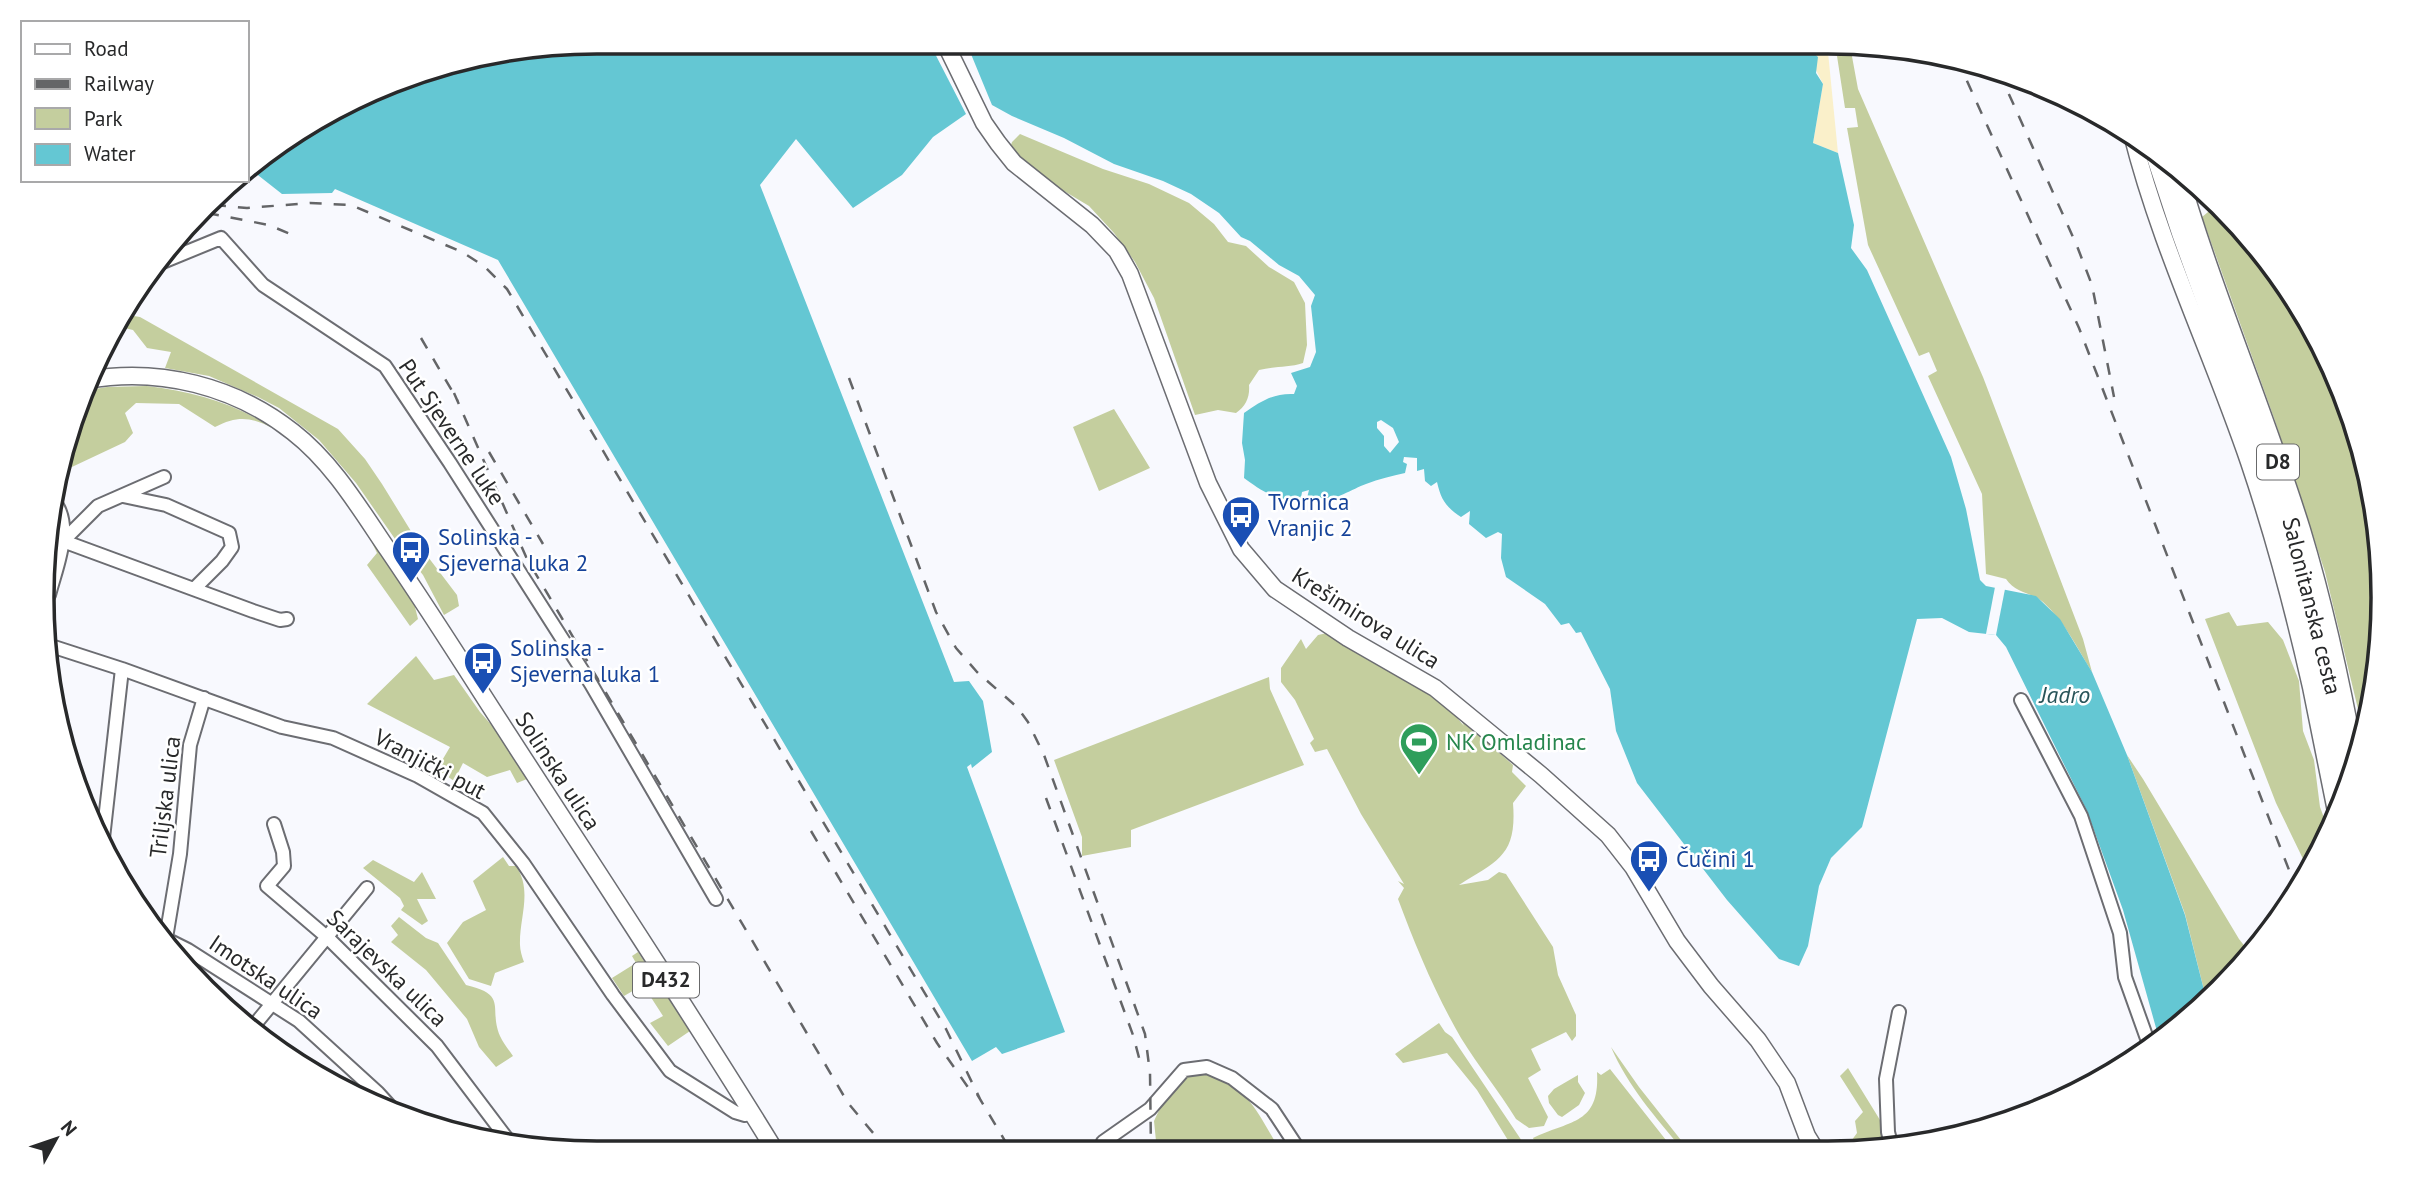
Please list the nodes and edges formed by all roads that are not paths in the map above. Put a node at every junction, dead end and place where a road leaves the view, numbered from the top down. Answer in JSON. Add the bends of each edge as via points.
{"nodes":[{"id":1,"x":951,"y":54,"type":"edge"},
{"id":2,"x":2138,"y":152,"type":"edge"},
{"id":3,"x":2160,"y":169,"type":"edge"},
{"id":4,"x":2181,"y":185,"type":"edge"},
{"id":5,"x":175,"y":257,"type":"edge"},
{"id":6,"x":101,"y":379,"type":"edge"},
{"id":7,"x":164,"y":477,"type":"dead end"},
{"id":8,"x":123,"y":496,"type":"junction"},
{"id":9,"x":61,"y":514,"type":"edge"},
{"id":10,"x":63,"y":541,"type":"junction"},
{"id":11,"x":55,"y":573,"type":"edge"},
{"id":12,"x":195,"y":588,"type":"junction"},
{"id":13,"x":287,"y":619,"type":"dead end"},
{"id":14,"x":57,"y":648,"type":"edge"},
{"id":15,"x":122,"y":669,"type":"junction"},
{"id":16,"x":204,"y":698,"type":"junction"},
{"id":17,"x":2021,"y":700,"type":"dead end"},
{"id":18,"x":2351,"y":742,"type":"edge"},
{"id":19,"x":2342,"y":772,"type":"edge"},
{"id":20,"x":2333,"y":795,"type":"edge"},
{"id":21,"x":274,"y":824,"type":"dead end"},
{"id":22,"x":104,"y":825,"type":"edge"},
{"id":23,"x":368,"y":888,"type":"dead end"},
{"id":24,"x":716,"y":899,"type":"dead end"},
{"id":25,"x":168,"y":929,"type":"edge"},
{"id":26,"x":328,"y":938,"type":"junction"},
{"id":27,"x":183,"y":948,"type":"edge"},
{"id":28,"x":272,"y":1003,"type":"junction"},
{"id":29,"x":1899,"y":1012,"type":"dead end"},
{"id":30,"x":258,"y":1021,"type":"edge"},
{"id":31,"x":2146,"y":1036,"type":"edge"},
{"id":32,"x":379,"y":1094,"type":"edge"},
{"id":33,"x":751,"y":1113,"type":"junction"},
{"id":34,"x":501,"y":1131,"type":"edge"},
{"id":35,"x":1889,"y":1137,"type":"edge"},
{"id":36,"x":769,"y":1141,"type":"edge"},
{"id":37,"x":1104,"y":1141,"type":"edge"},
{"id":38,"x":1293,"y":1141,"type":"edge"},
{"id":39,"x":1810,"y":1141,"type":"edge"}],
"edges":[{"from":1,"to":39,"type":"main road","name":"Krešimirova ulica","via":[[984,123],[1014,163],[1092,225],[1117,251],[1130,274],[1208,483],[1241,549],[1275,589],[1435,688],[1608,835],[1677,941],[1787,1083]]},
{"from":2,"to":20,"type":"main road","name":"Salonitanska cesta","via":[[2272,536],[2289,593]]},
{"from":3,"to":19,"type":"highway","number":"D8","via":[[2265,466],[2307,601]]},
{"from":4,"to":18,"type":"highway","number":"D8","via":[[2301,529]]},
{"from":5,"to":24,"type":"street","name":"Put Sjeverne luke","via":[[221,238],[263,285],[385,366],[591,684]]},
{"from":6,"to":33,"type":"main road","name":"Solinska ulica","number":"D432","via":[[145,376],[228,394],[293,432],[321,459],[355,500],[418,595]]},
{"from":7,"to":8,"type":"street"},
{"from":8,"to":10,"type":"street","via":[[98,506]]},
{"from":8,"to":12,"type":"street","via":[[166,505],[229,533],[232,547]]},
{"from":9,"to":10,"type":"street"},
{"from":10,"to":11,"type":"street"},
{"from":10,"to":12,"type":"street"},
{"from":12,"to":13,"type":"street"},
{"from":14,"to":15,"type":"street","name":"Vranjički put"},
{"from":15,"to":16,"type":"street","name":"Vranjički put"},
{"from":15,"to":22,"type":"street"},
{"from":16,"to":25,"type":"street","name":"Triljska ulica","via":[[190,745]]},
{"from":16,"to":33,"type":"street","name":"Vranjički put","via":[[282,727],[333,738],[418,776],[482,813],[523,863],[670,1071],[736,1112]]},
{"from":17,"to":31,"type":"street","via":[[2081,816],[2120,933],[2126,977]]},
{"from":21,"to":26,"type":"street","name":"Sarajevska ulica","via":[[284,866],[267,886]]},
{"from":23,"to":26,"type":"street"},
{"from":26,"to":28,"type":"street"},
{"from":26,"to":34,"type":"street","name":"Sarajevska ulica","via":[[437,1046]]},
{"from":27,"to":28,"type":"street","name":"Imotska ulica"},
{"from":28,"to":30,"type":"street"},
{"from":28,"to":32,"type":"street","name":"Imotska ulica","via":[[299,1021]]},
{"from":29,"to":35,"type":"street","via":[[1886,1079]]},
{"from":33,"to":36,"type":"main road","name":"Solinska ulica","number":"D432"},
{"from":37,"to":38,"type":"street","via":[[1150,1109],[1184,1070],[1207,1067],[1232,1078],[1272,1110]]}]}
